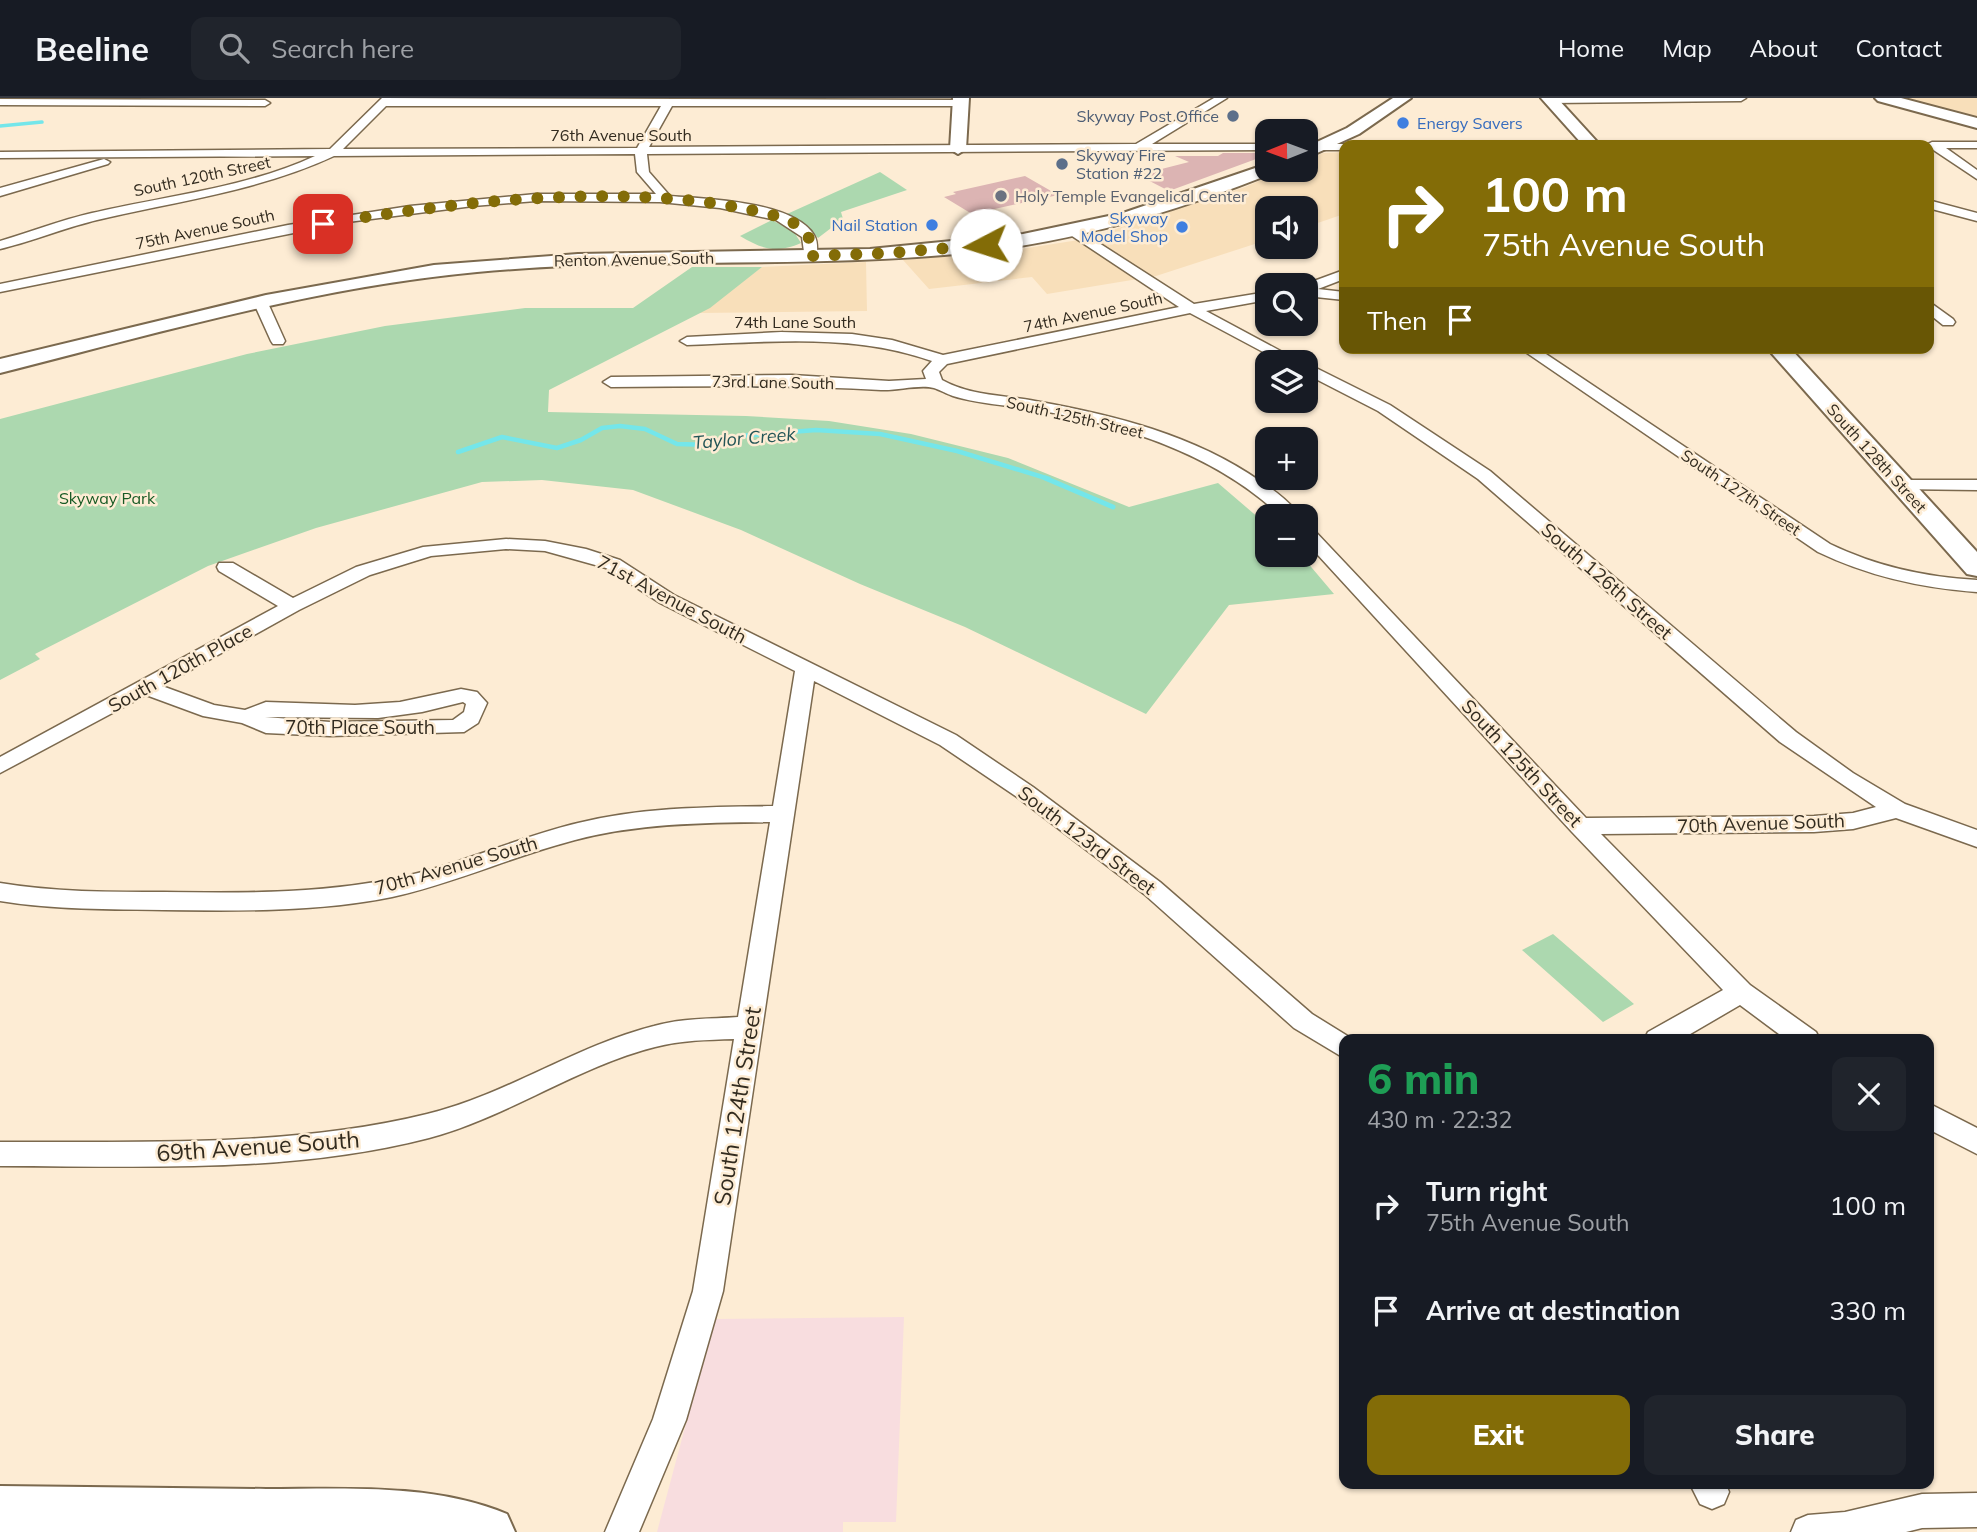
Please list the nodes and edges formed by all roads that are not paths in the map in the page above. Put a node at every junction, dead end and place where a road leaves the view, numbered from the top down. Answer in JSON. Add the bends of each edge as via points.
{"nodes":[{"id":1,"x":1222,"y":98,"type":"edge"},
{"id":2,"x":1403,"y":98,"type":"edge"},
{"id":3,"x":1741,"y":98,"type":"edge"},
{"id":4,"x":1883,"y":98,"type":"edge"},
{"id":5,"x":1550,"y":99,"type":"edge"},
{"id":6,"x":74,"y":100,"type":"edge"},
{"id":7,"x":385,"y":101,"type":"edge"},
{"id":8,"x":670,"y":101,"type":"edge"},
{"id":9,"x":960,"y":101,"type":"edge"},
{"id":10,"x":0,"y":102,"type":"edge"},
{"id":11,"x":265,"y":103,"type":"dead end"},
{"id":12,"x":1977,"y":123,"type":"edge"},
{"id":13,"x":1587,"y":140,"type":"edge"},
{"id":14,"x":1977,"y":145,"type":"edge"},
{"id":15,"x":1318,"y":146,"type":"edge"},
{"id":16,"x":1934,"y":146,"type":"edge"},
{"id":17,"x":1242,"y":147,"type":"junction"},
{"id":18,"x":1255,"y":147,"type":"edge"},
{"id":19,"x":1339,"y":147,"type":"edge"},
{"id":20,"x":1139,"y":148,"type":"junction"},
{"id":21,"x":1934,"y":148,"type":"edge"},
{"id":22,"x":958,"y":149,"type":"junction"},
{"id":23,"x":1318,"y":149,"type":"edge"},
{"id":24,"x":640,"y":151,"type":"junction"},
{"id":25,"x":334,"y":152,"type":"junction"},
{"id":26,"x":1255,"y":152,"type":"edge"},
{"id":27,"x":134,"y":153,"type":"junction"},
{"id":28,"x":0,"y":155,"type":"edge"},
{"id":29,"x":1255,"y":174,"type":"edge"},
{"id":30,"x":1977,"y":175,"type":"edge"},
{"id":31,"x":0,"y":192,"type":"edge"},
{"id":32,"x":666,"y":198,"type":"junction"},
{"id":33,"x":1934,"y":206,"type":"edge"},
{"id":34,"x":1977,"y":217,"type":"edge"},
{"id":35,"x":1074,"y":231,"type":"junction"},
{"id":36,"x":0,"y":244,"type":"edge"},
{"id":37,"x":810,"y":256,"type":"junction"},
{"id":38,"x":1339,"y":276,"type":"edge"},
{"id":39,"x":1318,"y":285,"type":"edge"},
{"id":40,"x":0,"y":289,"type":"edge"},
{"id":41,"x":1318,"y":292,"type":"edge"},
{"id":42,"x":1339,"y":295,"type":"edge"},
{"id":43,"x":1255,"y":298,"type":"edge"},
{"id":44,"x":260,"y":301,"type":"junction"},
{"id":45,"x":1190,"y":308,"type":"junction"},
{"id":46,"x":1934,"y":310,"type":"edge"},
{"id":47,"x":1948,"y":322,"type":"dead end"},
{"id":48,"x":278,"y":341,"type":"dead end"},
{"id":49,"x":687,"y":341,"type":"dead end"},
{"id":50,"x":1270,"y":350,"type":"edge"},
{"id":51,"x":1536,"y":354,"type":"edge"},
{"id":52,"x":1783,"y":354,"type":"edge"},
{"id":53,"x":0,"y":366,"type":"edge"},
{"id":54,"x":936,"y":371,"type":"junction"},
{"id":55,"x":1318,"y":374,"type":"edge"},
{"id":56,"x":611,"y":382,"type":"dead end"},
{"id":57,"x":1902,"y":485,"type":"junction"},
{"id":58,"x":1977,"y":485,"type":"edge"},
{"id":59,"x":1277,"y":504,"type":"edge"},
{"id":60,"x":1318,"y":545,"type":"edge"},
{"id":61,"x":226,"y":566,"type":"dead end"},
{"id":62,"x":1977,"y":568,"type":"edge"},
{"id":63,"x":1977,"y":586,"type":"edge"},
{"id":64,"x":292,"y":606,"type":"junction"},
{"id":65,"x":806,"y":668,"type":"junction"},
{"id":66,"x":145,"y":687,"type":"junction"},
{"id":67,"x":247,"y":717,"type":"junction"},
{"id":68,"x":0,"y":766,"type":"edge"},
{"id":69,"x":1897,"y":810,"type":"junction"},
{"id":70,"x":784,"y":814,"type":"junction"},
{"id":71,"x":1580,"y":826,"type":"junction"},
{"id":72,"x":1977,"y":839,"type":"edge"},
{"id":73,"x":0,"y":892,"type":"edge"},
{"id":74,"x":1741,"y":992,"type":"junction"},
{"id":75,"x":749,"y":1027,"type":"junction"},
{"id":76,"x":1668,"y":1034,"type":"edge"},
{"id":77,"x":1799,"y":1034,"type":"edge"},
{"id":78,"x":1339,"y":1044,"type":"edge"},
{"id":79,"x":1934,"y":1118,"type":"edge"},
{"id":80,"x":1977,"y":1142,"type":"edge"},
{"id":81,"x":0,"y":1154,"type":"edge"},
{"id":82,"x":1977,"y":1510,"type":"edge"},
{"id":83,"x":0,"y":1511,"type":"edge"},
{"id":84,"x":489,"y":1532,"type":"edge"},
{"id":85,"x":622,"y":1532,"type":"edge"},
{"id":86,"x":1808,"y":1532,"type":"edge"}],
"edges":[{"from":1,"to":20,"type":"street"},
{"from":2,"to":15,"type":"main road","via":[[1363,126]]},
{"from":3,"to":5,"type":"street"},
{"from":4,"to":12,"type":"main road"},
{"from":5,"to":13,"type":"main road"},
{"from":6,"to":10,"type":"street"},
{"from":6,"to":11,"type":"street"},
{"from":7,"to":8,"type":"street"},
{"from":7,"to":25,"type":"street","name":"South 120th Street"},
{"from":8,"to":9,"type":"street"},
{"from":8,"to":24,"type":"street"},
{"from":9,"to":22,"type":"main road"},
{"from":14,"to":16,"type":"street"},
{"from":17,"to":18,"type":"street","name":"76th Avenue South"},
{"from":17,"to":20,"type":"street","name":"76th Avenue South"},
{"from":17,"to":26,"type":"street","name":"76th Avenue South"},
{"from":19,"to":23,"type":"street"},
{"from":20,"to":22,"type":"street","name":"76th Avenue South"},
{"from":21,"to":30,"type":"street"},
{"from":22,"to":24,"type":"street","name":"76th Avenue South"},
{"from":24,"to":25,"type":"street","name":"76th Avenue South"},
{"from":24,"to":32,"type":"street","via":[[639,165]]},
{"from":25,"to":27,"type":"street","name":"76th Avenue South"},
{"from":25,"to":36,"type":"street","name":"South 120th Street","via":[[278,176],[115,211]]},
{"from":27,"to":28,"type":"street","name":"76th Avenue South"},
{"from":27,"to":31,"type":"street"},
{"from":29,"to":35,"type":"main road","name":"Renton Avenue South","via":[[1174,205]]},
{"from":32,"to":37,"type":"street","name":"75th Avenue South","via":[[776,216],[806,232]]},
{"from":32,"to":40,"type":"street","name":"75th Avenue South","via":[[508,201],[368,216]]},
{"from":33,"to":34,"type":"street"},
{"from":35,"to":37,"type":"main road","name":"Renton Avenue South","via":[[986,245]]},
{"from":35,"to":45,"type":"street"},
{"from":37,"to":44,"type":"main road","name":"Renton Avenue South","via":[[491,265],[384,277]]},
{"from":38,"to":39,"type":"street"},
{"from":41,"to":42,"type":"street"},
{"from":43,"to":45,"type":"street","name":"74th Avenue South"},
{"from":44,"to":48,"type":"street"},
{"from":44,"to":53,"type":"main road","name":"Renton Avenue South"},
{"from":45,"to":50,"type":"street"},
{"from":45,"to":54,"type":"street","name":"74th Avenue South"},
{"from":46,"to":47,"type":"street"},
{"from":49,"to":54,"type":"street","name":"74th Lane South","via":[[847,338],[901,346]]},
{"from":51,"to":63,"type":"street","name":"South 127th Street","via":[[1842,557],[1898,576]]},
{"from":52,"to":57,"type":"main road","name":"South 128th Street"},
{"from":54,"to":56,"type":"street","name":"73rd Lane South","via":[[889,386],[792,380]]},
{"from":54,"to":59,"type":"street","name":"South 125th Street","via":[[953,391],[1036,406],[1177,443],[1248,478]]},
{"from":55,"to":69,"type":"street","name":"South 126th Street","via":[[1384,408],[1484,475],[1788,737]]},
{"from":57,"to":58,"type":"street"},
{"from":57,"to":62,"type":"main road","name":"South 128th Street"},
{"from":60,"to":71,"type":"street","name":"South 125th Street"},
{"from":61,"to":64,"type":"street"},
{"from":64,"to":65,"type":"street","name":"71st Avenue South","via":[[363,571],[429,551],[506,544],[545,546],[613,564],[667,599]]},
{"from":64,"to":66,"type":"street","name":"South 120th Place"},
{"from":65,"to":70,"type":"street","name":"South 124th Street"},
{"from":65,"to":78,"type":"street","name":"South 123rd Street","via":[[948,740],[1026,792],[1152,888],[1303,1021]]},
{"from":66,"to":67,"type":"street","name":"70th Place South","via":[[210,711]]},
{"from":66,"to":68,"type":"street","name":"South 120th Place"},
{"from":67,"to":67,"type":"street","name":"70th Place South","via":[[279,727],[456,727],[469,721],[477,703],[463,695],[402,711],[266,709]]},
{"from":69,"to":71,"type":"street","name":"70th Avenue South","via":[[1815,824]]},
{"from":69,"to":72,"type":"street"},
{"from":70,"to":73,"type":"street","name":"70th Avenue South","via":[[661,817],[604,825],[391,888],[300,899],[81,901]]},
{"from":70,"to":75,"type":"street","name":"South 124th Street"},
{"from":71,"to":74,"type":"street","name":"South 125th Street"},
{"from":74,"to":76,"type":"street"},
{"from":74,"to":77,"type":"street"},
{"from":75,"to":81,"type":"street","name":"69th Avenue South","via":[[646,1038],[476,1110],[378,1138],[321,1146],[198,1152]]},
{"from":75,"to":85,"type":"street","name":"South 124th Street","via":[[708,1291],[669,1420]]},
{"from":79,"to":80,"type":"street"},
{"from":82,"to":86,"type":"street","via":[[1922,1511],[1845,1530]]},
{"from":83,"to":84,"type":"main road","via":[[360,1515],[436,1520]]}]}
